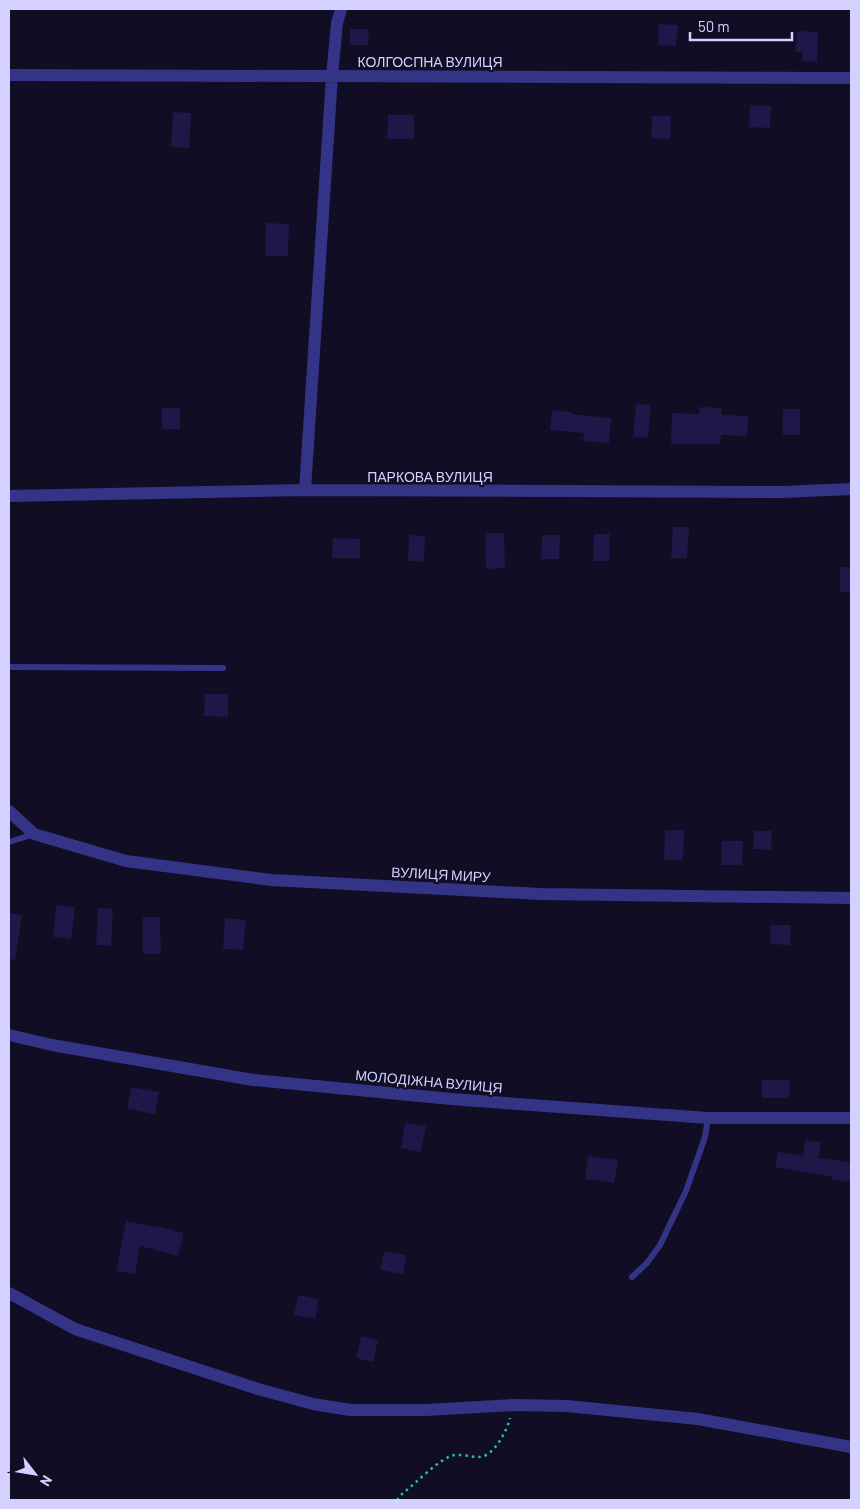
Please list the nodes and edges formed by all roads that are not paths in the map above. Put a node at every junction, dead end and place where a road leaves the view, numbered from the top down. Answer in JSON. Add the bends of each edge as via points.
{"nodes":[{"id":1,"x":341,"y":9,"type":"edge"},
{"id":2,"x":9,"y":75,"type":"edge"},
{"id":3,"x":332,"y":76,"type":"junction"},
{"id":4,"x":851,"y":78,"type":"edge"},
{"id":5,"x":851,"y":489,"type":"edge"},
{"id":6,"x":305,"y":490,"type":"junction"},
{"id":7,"x":9,"y":496,"type":"edge"},
{"id":8,"x":9,"y":667,"type":"edge"},
{"id":9,"x":223,"y":668,"type":"dead end"},
{"id":10,"x":9,"y":811,"type":"edge"},
{"id":11,"x":34,"y":834,"type":"junction"},
{"id":12,"x":9,"y":842,"type":"edge"},
{"id":13,"x":851,"y":898,"type":"edge"},
{"id":14,"x":9,"y":1035,"type":"edge"},
{"id":15,"x":708,"y":1118,"type":"junction"},
{"id":16,"x":851,"y":1118,"type":"edge"},
{"id":17,"x":632,"y":1277,"type":"dead end"},
{"id":18,"x":9,"y":1293,"type":"edge"},
{"id":19,"x":851,"y":1447,"type":"edge"}],
"edges":[{"from":1,"to":3,"type":"street"},
{"from":2,"to":3,"type":"street","name":"КОЛГОСПНА ВУЛИЦЯ"},
{"from":3,"to":4,"type":"street","name":"КОЛГОСПНА ВУЛИЦЯ"},
{"from":3,"to":6,"type":"street"},
{"from":5,"to":6,"type":"street","name":"ПАРКОВА ВУЛИЦЯ","via":[[783,492]]},
{"from":6,"to":7,"type":"street","name":"ПАРКОВА ВУЛИЦЯ"},
{"from":8,"to":9,"type":"lane"},
{"from":10,"to":11,"type":"street"},
{"from":11,"to":12,"type":"lane"},
{"from":11,"to":13,"type":"street","name":"ВУЛИЦЯ МИРУ","via":[[126,861],[271,880],[540,894]]},
{"from":14,"to":15,"type":"street","name":"МОЛОДІЖНА ВУЛИЦЯ","via":[[253,1080]]},
{"from":15,"to":16,"type":"street","name":"МОЛОДІЖНА ВУЛИЦЯ"},
{"from":15,"to":17,"type":"lane","via":[[705,1137],[686,1191],[660,1246]]},
{"from":18,"to":19,"type":"street","via":[[75,1330],[313,1404],[350,1410],[567,1406],[698,1419]]}]}
